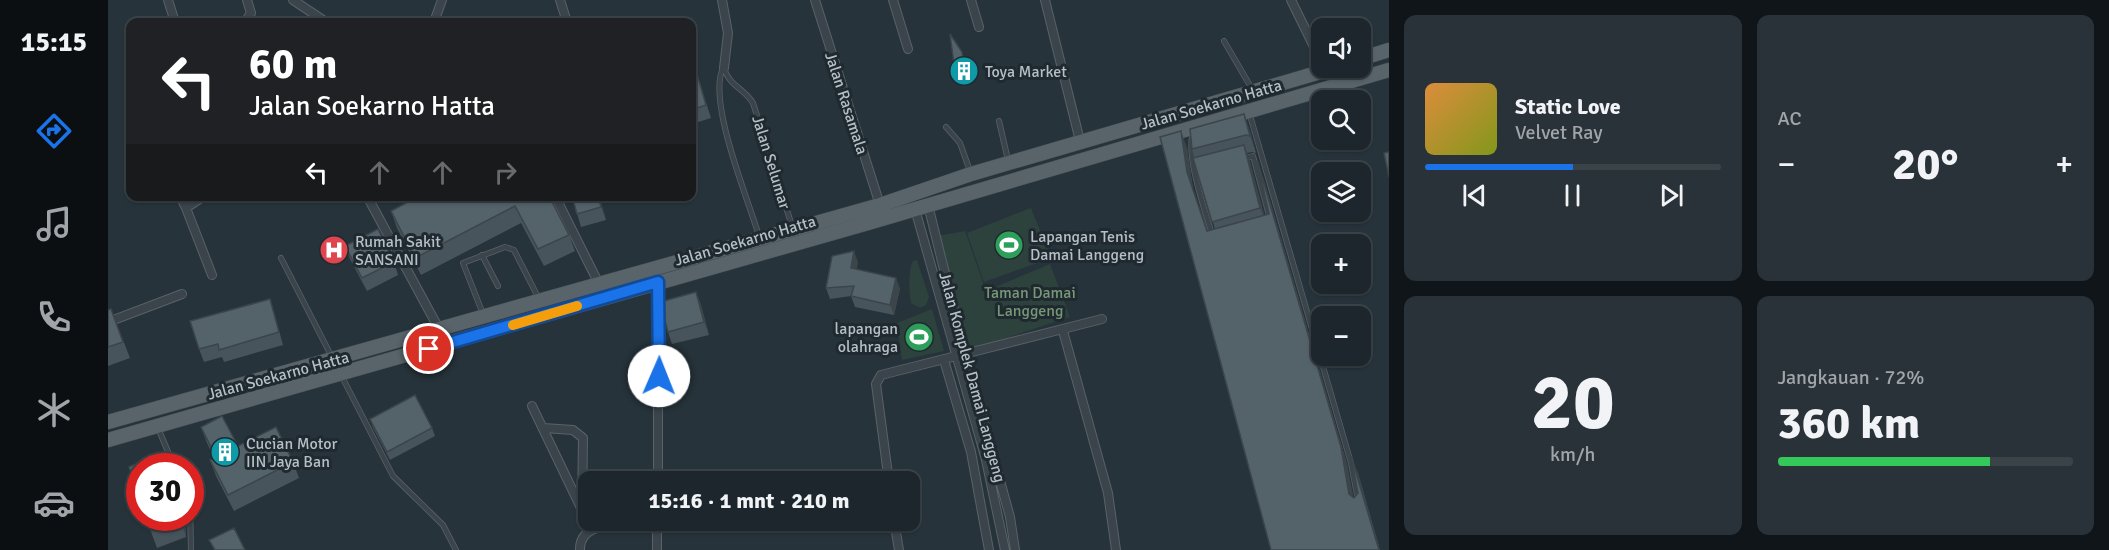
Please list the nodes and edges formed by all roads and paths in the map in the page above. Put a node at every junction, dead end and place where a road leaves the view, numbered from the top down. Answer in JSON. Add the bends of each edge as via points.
{"nodes":[{"id":1,"x":168,"y":0,"type":"edge"},
{"id":2,"x":247,"y":0,"type":"edge"},
{"id":3,"x":293,"y":0,"type":"edge"},
{"id":4,"x":442,"y":0,"type":"edge"},
{"id":5,"x":560,"y":0,"type":"edge"},
{"id":6,"x":722,"y":0,"type":"edge"},
{"id":7,"x":815,"y":0,"type":"edge"},
{"id":8,"x":893,"y":0,"type":"edge"},
{"id":9,"x":971,"y":0,"type":"edge"},
{"id":10,"x":1046,"y":0,"type":"edge"},
{"id":11,"x":1291,"y":0,"type":"edge"},
{"id":12,"x":174,"y":18,"type":"edge"},
{"id":13,"x":248,"y":18,"type":"edge"},
{"id":14,"x":320,"y":18,"type":"edge"},
{"id":15,"x":435,"y":18,"type":"edge"},
{"id":16,"x":566,"y":18,"type":"edge"},
{"id":17,"x":979,"y":27,"type":"dead end"},
{"id":18,"x":1311,"y":38,"type":"edge"},
{"id":19,"x":1224,"y":41,"type":"dead end"},
{"id":20,"x":908,"y":49,"type":"dead end"},
{"id":21,"x":1389,"y":50,"type":"edge"},
{"id":22,"x":1371,"y":56,"type":"edge"},
{"id":23,"x":724,"y":68,"type":"junction"},
{"id":24,"x":1389,"y":70,"type":"edge"},
{"id":25,"x":1311,"y":72,"type":"edge"},
{"id":26,"x":1253,"y":91,"type":"junction"},
{"id":27,"x":1248,"y":110,"type":"junction"},
{"id":28,"x":999,"y":121,"type":"dead end"},
{"id":29,"x":1195,"y":125,"type":"junction"},
{"id":30,"x":946,"y":128,"type":"dead end"},
{"id":31,"x":1080,"y":141,"type":"junction"},
{"id":32,"x":1241,"y":159,"type":"edge"},
{"id":33,"x":1008,"y":163,"type":"junction"},
{"id":34,"x":1207,"y":168,"type":"edge"},
{"id":35,"x":1196,"y":171,"type":"junction"},
{"id":36,"x":971,"y":174,"type":"junction"},
{"id":37,"x":182,"y":201,"type":"edge"},
{"id":38,"x":196,"y":201,"type":"edge"},
{"id":39,"x":371,"y":201,"type":"edge"},
{"id":40,"x":558,"y":201,"type":"edge"},
{"id":41,"x":880,"y":205,"type":"junction"},
{"id":42,"x":921,"y":207,"type":"junction"},
{"id":43,"x":186,"y":208,"type":"junction"},
{"id":44,"x":1272,"y":228,"type":"edge"},
{"id":45,"x":793,"y":230,"type":"junction"},
{"id":46,"x":760,"y":239,"type":"junction"},
{"id":47,"x":1215,"y":244,"type":"edge"},
{"id":48,"x":482,"y":255,"type":"junction"},
{"id":49,"x":280,"y":258,"type":"dead end"},
{"id":50,"x":212,"y":275,"type":"dead end"},
{"id":51,"x":658,"y":282,"type":"junction"},
{"id":52,"x":599,"y":284,"type":"junction"},
{"id":53,"x":498,"y":286,"type":"dead end"},
{"id":54,"x":182,"y":294,"type":"dead end"},
{"id":55,"x":540,"y":301,"type":"junction"},
{"id":56,"x":108,"y":312,"type":"edge"},
{"id":57,"x":484,"y":316,"type":"junction"},
{"id":58,"x":1102,"y":319,"type":"dead end"},
{"id":59,"x":109,"y":321,"type":"edge"},
{"id":60,"x":439,"y":329,"type":"junction"},
{"id":61,"x":1063,"y":330,"type":"junction"},
{"id":62,"x":365,"y":349,"type":"junction"},
{"id":63,"x":961,"y":355,"type":"junction"},
{"id":64,"x":333,"y":357,"type":"junction"},
{"id":65,"x":945,"y":360,"type":"junction"},
{"id":66,"x":370,"y":367,"type":"junction"},
{"id":67,"x":341,"y":375,"type":"junction"},
{"id":68,"x":532,"y":406,"type":"dead end"},
{"id":69,"x":108,"y":422,"type":"edge"},
{"id":70,"x":158,"y":426,"type":"junction"},
{"id":71,"x":544,"y":428,"type":"junction"},
{"id":72,"x":108,"y":440,"type":"edge"},
{"id":73,"x":168,"y":453,"type":"edge"},
{"id":74,"x":990,"y":459,"type":"junction"},
{"id":75,"x":974,"y":463,"type":"junction"},
{"id":76,"x":583,"y":471,"type":"edge"},
{"id":77,"x":658,"y":471,"type":"edge"},
{"id":78,"x":888,"y":471,"type":"edge"},
{"id":79,"x":578,"y":501,"type":"edge"},
{"id":80,"x":1360,"y":510,"type":"edge"},
{"id":81,"x":1001,"y":522,"type":"junction"},
{"id":82,"x":985,"y":523,"type":"junction"},
{"id":83,"x":191,"y":531,"type":"edge"},
{"id":84,"x":587,"y":531,"type":"edge"},
{"id":85,"x":657,"y":531,"type":"edge"},
{"id":86,"x":895,"y":531,"type":"edge"},
{"id":87,"x":191,"y":550,"type":"edge"},
{"id":88,"x":456,"y":550,"type":"edge"},
{"id":89,"x":580,"y":550,"type":"edge"},
{"id":90,"x":657,"y":550,"type":"edge"},
{"id":91,"x":898,"y":550,"type":"edge"},
{"id":92,"x":990,"y":550,"type":"edge"},
{"id":93,"x":1005,"y":550,"type":"edge"},
{"id":94,"x":1015,"y":550,"type":"edge"},
{"id":95,"x":1116,"y":550,"type":"edge"}],
"edges":[{"from":1,"to":12,"type":"street"},
{"from":2,"to":13,"type":"street","via":[[251,13]]},
{"from":3,"to":14,"type":"street"},
{"from":4,"to":15,"type":"street"},
{"from":5,"to":16,"type":"street"},
{"from":6,"to":23,"type":"street","via":[[729,33]]},
{"from":7,"to":41,"type":"street","name":"Jalan Rasamala"},
{"from":8,"to":20,"type":"street"},
{"from":9,"to":17,"type":"street"},
{"from":10,"to":31,"type":"street"},
{"from":11,"to":18,"type":"street"},
{"from":19,"to":26,"type":"lane"},
{"from":21,"to":22,"type":"main road"},
{"from":23,"to":45,"type":"lane","name":"Jalan Selumar","via":[[729,82],[753,103]]},
{"from":23,"to":46,"type":"lane","via":[[718,81],[721,113]]},
{"from":24,"to":27,"type":"main road","name":"Jalan Soekarno Hatta"},
{"from":25,"to":26,"type":"main road","name":"Jalan Soekarno Hatta"},
{"from":26,"to":31,"type":"main road","name":"Jalan Soekarno Hatta"},
{"from":27,"to":29,"type":"main road","name":"Jalan Soekarno Hatta"},
{"from":27,"to":80,"type":"lane","via":[[1351,462]]},
{"from":28,"to":33,"type":"lane"},
{"from":29,"to":35,"type":"lane","via":[[1191,145]]},
{"from":29,"to":42,"type":"main road","name":"Jalan Soekarno Hatta"},
{"from":30,"to":36,"type":"lane","via":[[960,143]]},
{"from":31,"to":33,"type":"main road","name":"Jalan Soekarno Hatta"},
{"from":32,"to":44,"type":"lane","via":[[1253,156]]},
{"from":33,"to":36,"type":"main road","name":"Jalan Soekarno Hatta"},
{"from":34,"to":35,"type":"lane"},
{"from":35,"to":47,"type":"lane"},
{"from":36,"to":41,"type":"main road","name":"Jalan Soekarno Hatta"},
{"from":37,"to":43,"type":"street"},
{"from":38,"to":43,"type":"street"},
{"from":39,"to":60,"type":"street"},
{"from":40,"to":52,"type":"street"},
{"from":41,"to":45,"type":"main road","name":"Jalan Soekarno Hatta"},
{"from":42,"to":51,"type":"main road","name":"Jalan Soekarno Hatta"},
{"from":42,"to":63,"type":"street","name":"Jalan Komplek Damai Langgeng"},
{"from":42,"to":63,"type":"street","name":"Jalan Komplek Damai Langgeng"},
{"from":43,"to":50,"type":"street"},
{"from":45,"to":46,"type":"main road","name":"Jalan Soekarno Hatta"},
{"from":46,"to":52,"type":"main road","name":"Jalan Soekarno Hatta"},
{"from":48,"to":53,"type":"lane"},
{"from":48,"to":55,"type":"lane","via":[[511,247]]},
{"from":48,"to":57,"type":"lane","via":[[466,261],[463,267]]},
{"from":49,"to":64,"type":"lane"},
{"from":51,"to":66,"type":"main road","name":"Jalan Soekarno Hatta"},
{"from":51,"to":77,"type":"street"},
{"from":52,"to":55,"type":"main road","name":"Jalan Soekarno Hatta"},
{"from":54,"to":59,"type":"street"},
{"from":55,"to":57,"type":"main road","name":"Jalan Soekarno Hatta"},
{"from":56,"to":59,"type":"street"},
{"from":57,"to":60,"type":"main road","name":"Jalan Soekarno Hatta"},
{"from":58,"to":61,"type":"street"},
{"from":60,"to":62,"type":"main road","name":"Jalan Soekarno Hatta"},
{"from":61,"to":63,"type":"street"},
{"from":61,"to":95,"type":"street","via":[[1108,493]]},
{"from":62,"to":64,"type":"main road","name":"Jalan Soekarno Hatta"},
{"from":62,"to":66,"type":"main road"},
{"from":63,"to":65,"type":"street"},
{"from":63,"to":74,"type":"street","name":"Jalan Komplek Damai Langgeng"},
{"from":64,"to":67,"type":"lane"},
{"from":64,"to":69,"type":"main road","name":"Jalan Soekarno Hatta"},
{"from":65,"to":75,"type":"street"},
{"from":65,"to":78,"type":"street","via":[[888,372],[877,379]]},
{"from":66,"to":67,"type":"main road","name":"Jalan Soekarno Hatta"},
{"from":67,"to":70,"type":"main road","name":"Jalan Soekarno Hatta"},
{"from":67,"to":88,"type":"lane","via":[[393,476],[443,525]]},
{"from":68,"to":71,"type":"street"},
{"from":70,"to":72,"type":"main road","name":"Jalan Soekarno Hatta"},
{"from":70,"to":73,"type":"lane"},
{"from":71,"to":76,"type":"street","via":[[580,432]]},
{"from":71,"to":79,"type":"street"},
{"from":74,"to":75,"type":"street"},
{"from":74,"to":81,"type":"street","name":"Jalan Komplek Damai Langgeng"},
{"from":74,"to":94,"type":"street","name":"Jalan Komplek Damai Langgeng","via":[[1010,517]]},
{"from":75,"to":82,"type":"street"},
{"from":81,"to":82,"type":"street"},
{"from":81,"to":93,"type":"street","name":"Jalan Komplek Damai Langgeng"},
{"from":82,"to":92,"type":"street"},
{"from":83,"to":87,"type":"lane"},
{"from":84,"to":89,"type":"street","via":[[581,537]]},
{"from":85,"to":90,"type":"street"},
{"from":86,"to":91,"type":"street"}]}
